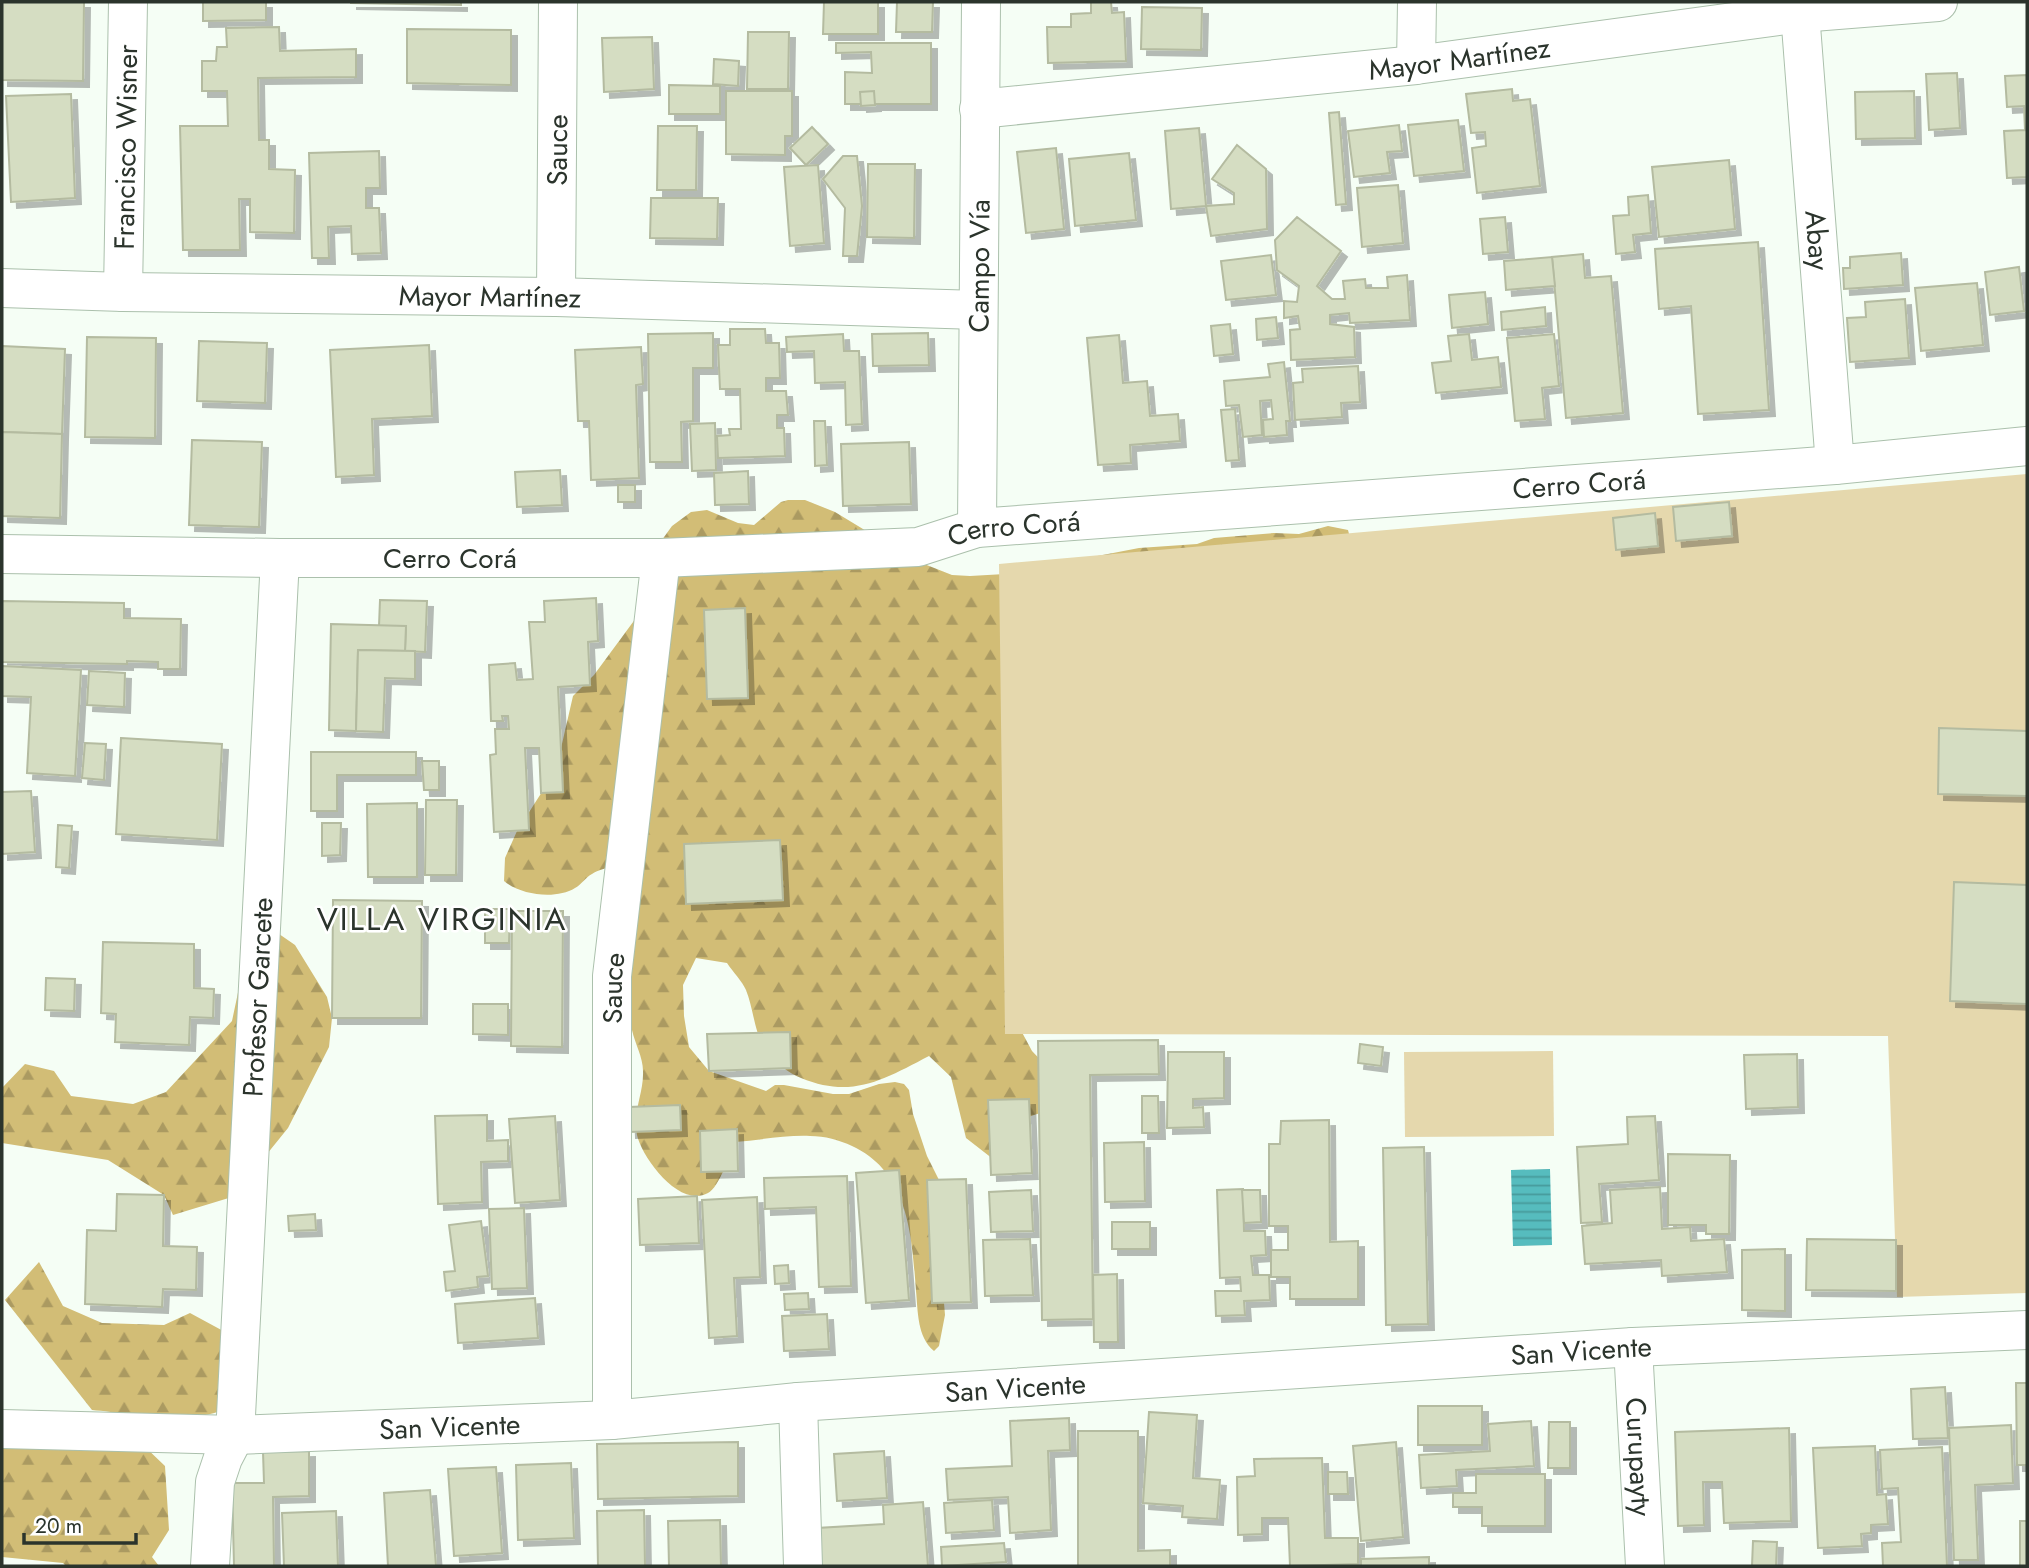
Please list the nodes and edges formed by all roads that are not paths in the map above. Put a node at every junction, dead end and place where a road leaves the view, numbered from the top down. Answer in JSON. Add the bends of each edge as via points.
{"nodes":[{"id":1,"x":128,"y":2,"type":"edge"},
{"id":2,"x":558,"y":2,"type":"edge"},
{"id":3,"x":981,"y":2,"type":"edge"},
{"id":4,"x":1417,"y":2,"type":"edge"},
{"id":5,"x":1938,"y":2,"type":"edge"},
{"id":6,"x":1800,"y":13,"type":"junction"},
{"id":7,"x":1416,"y":65,"type":"junction"},
{"id":8,"x":979,"y":109,"type":"junction"},
{"id":9,"x":2,"y":288,"type":"edge"},
{"id":10,"x":123,"y":292,"type":"junction"},
{"id":11,"x":556,"y":297,"type":"junction"},
{"id":12,"x":978,"y":310,"type":"junction"},
{"id":13,"x":2027,"y":446,"type":"edge"},
{"id":14,"x":1835,"y":465,"type":"junction"},
{"id":15,"x":977,"y":528,"type":"junction"},
{"id":16,"x":2,"y":554,"type":"edge"},
{"id":17,"x":280,"y":558,"type":"junction"},
{"id":18,"x":661,"y":558,"type":"junction"},
{"id":19,"x":2027,"y":1331,"type":"edge"},
{"id":20,"x":1633,"y":1347,"type":"junction"},
{"id":21,"x":798,"y":1402,"type":"junction"},
{"id":22,"x":612,"y":1420,"type":"junction"},
{"id":23,"x":2,"y":1429,"type":"edge"},
{"id":24,"x":235,"y":1435,"type":"junction"},
{"id":25,"x":210,"y":1566,"type":"edge"},
{"id":26,"x":803,"y":1566,"type":"edge"},
{"id":27,"x":1645,"y":1566,"type":"edge"}],
"edges":[{"from":1,"to":10,"type":"street","name":"Francisco Wisner"},
{"from":2,"to":11,"type":"street","name":"Sauce"},
{"from":3,"to":8,"type":"street","name":"Campo Vía"},
{"from":4,"to":7,"type":"street"},
{"from":5,"to":6,"type":"street","name":"Mayor Martínez"},
{"from":6,"to":7,"type":"street","name":"Mayor Martínez"},
{"from":6,"to":14,"type":"street","name":"Abay"},
{"from":7,"to":8,"type":"street","name":"Mayor Martínez"},
{"from":8,"to":12,"type":"street","name":"Campo Vía"},
{"from":9,"to":10,"type":"street","name":"Mayor Martínez"},
{"from":10,"to":11,"type":"street","name":"Mayor Martínez"},
{"from":11,"to":12,"type":"street","name":"Mayor Martínez"},
{"from":12,"to":15,"type":"street","name":"Campo Vía"},
{"from":13,"to":14,"type":"street","name":"Cerro Corá"},
{"from":14,"to":15,"type":"street","name":"Cerro Corá"},
{"from":15,"to":18,"type":"street","name":"Cerro Corá","via":[[918,547]]},
{"from":16,"to":17,"type":"street","name":"Cerro Corá"},
{"from":17,"to":18,"type":"street","name":"Cerro Corá"},
{"from":17,"to":24,"type":"street","name":"Profesor Garcete"},
{"from":18,"to":22,"type":"street","name":"Sauce","via":[[612,976]]},
{"from":19,"to":20,"type":"street","name":"San Vicente"},
{"from":20,"to":21,"type":"street","name":"San Vicente"},
{"from":20,"to":27,"type":"street","name":"Curupayty"},
{"from":21,"to":22,"type":"street","name":"San Vicente"},
{"from":21,"to":26,"type":"street"},
{"from":22,"to":24,"type":"street","name":"San Vicente"},
{"from":23,"to":24,"type":"street","name":"San Vicente"},
{"from":24,"to":25,"type":"street","via":[[215,1482]]}]}
